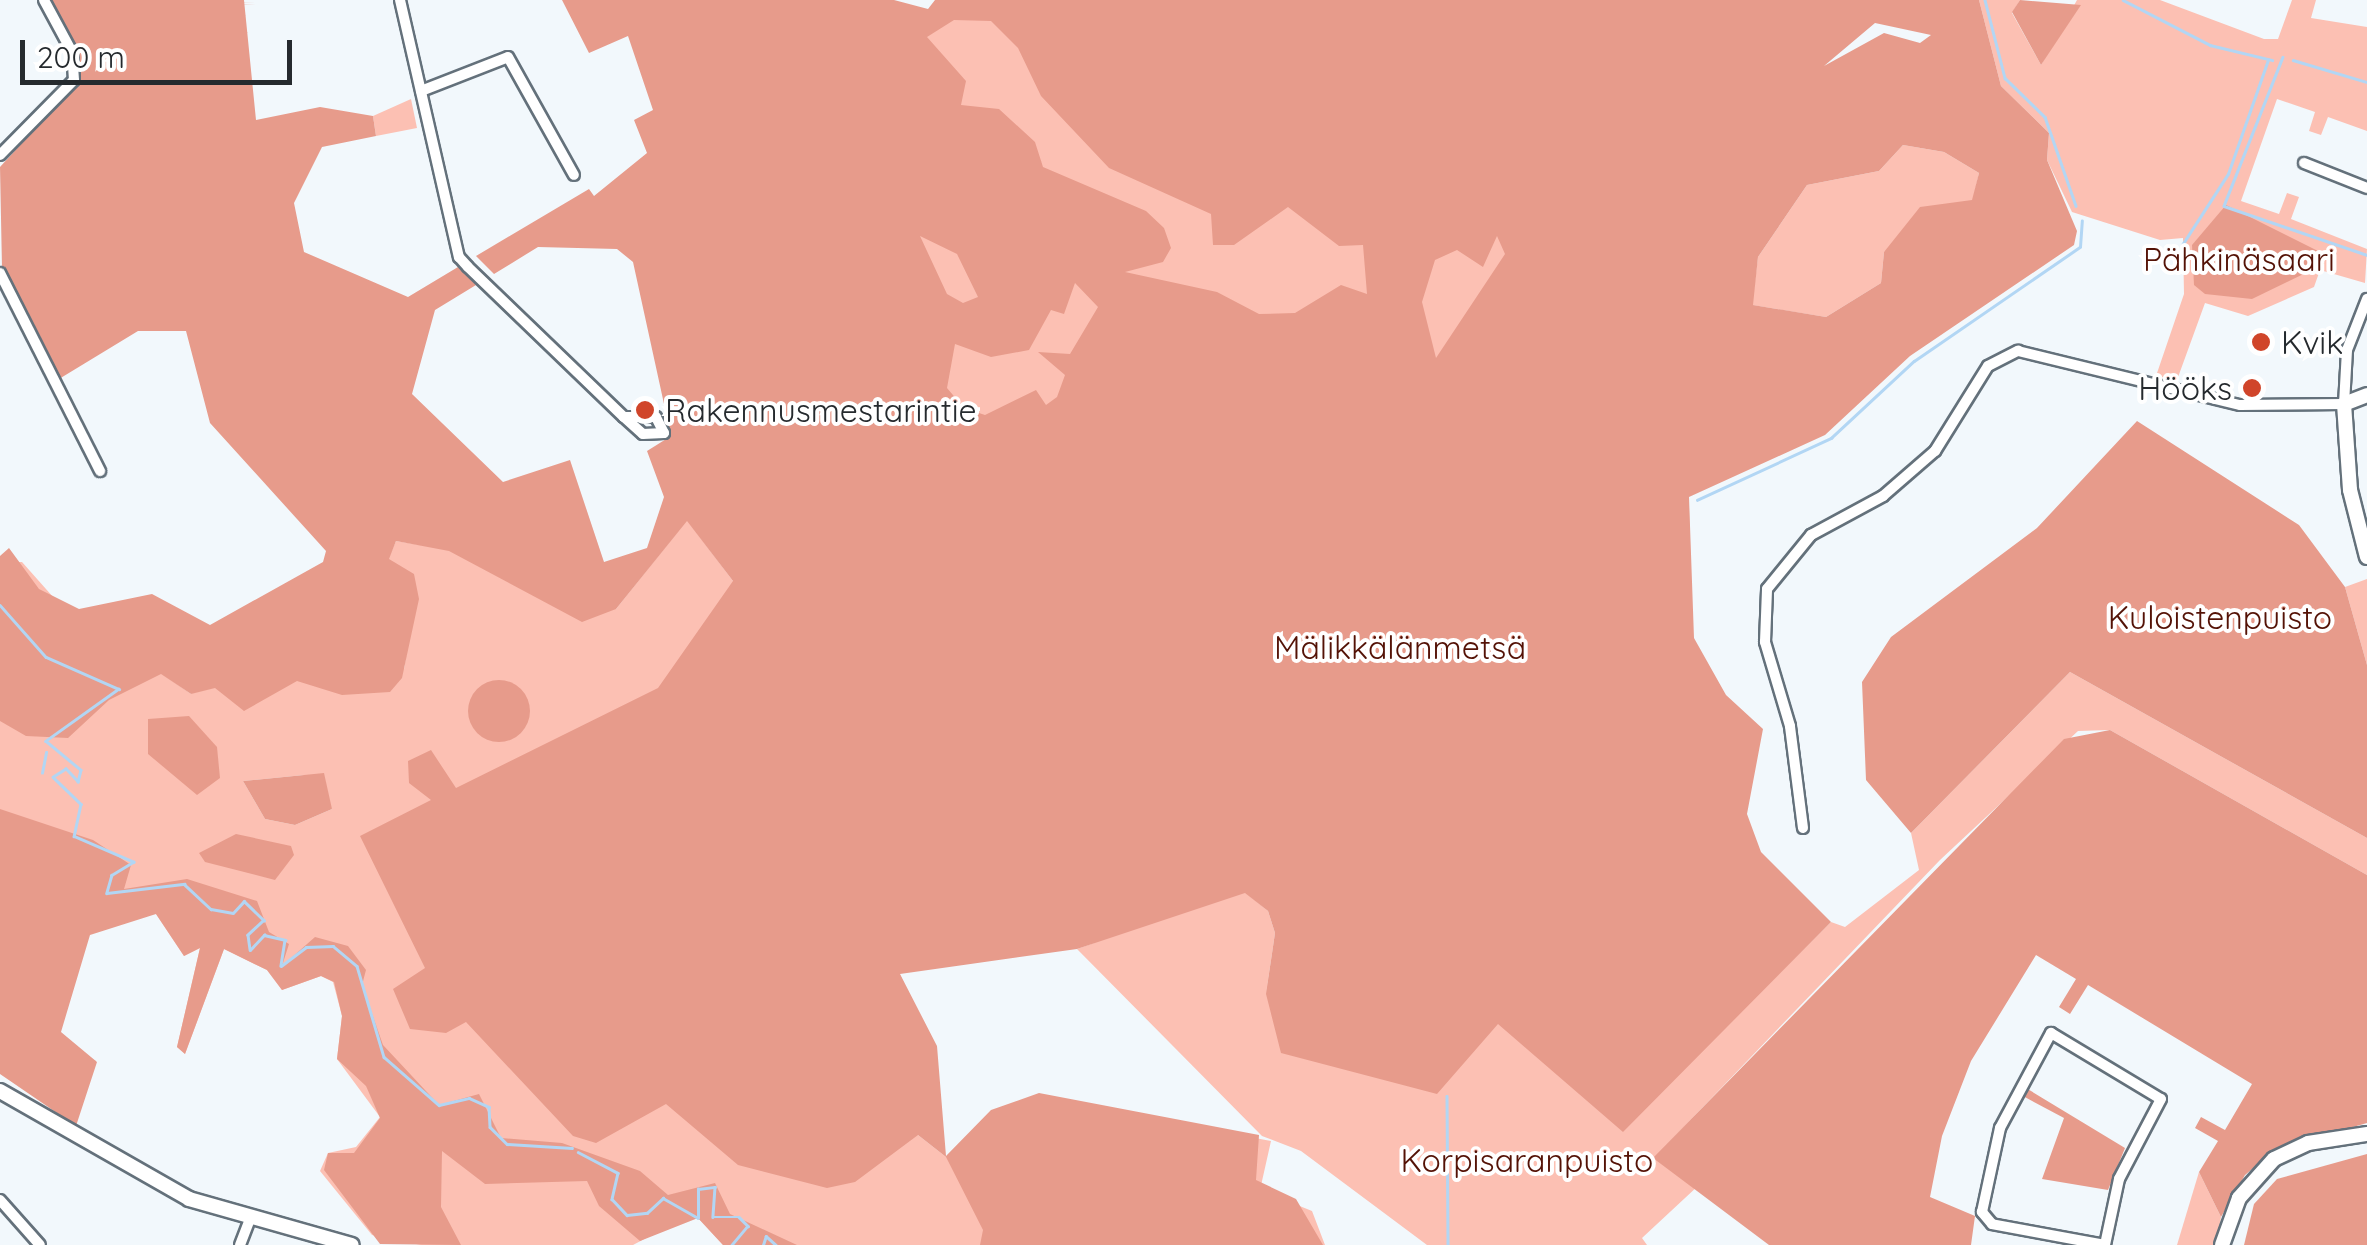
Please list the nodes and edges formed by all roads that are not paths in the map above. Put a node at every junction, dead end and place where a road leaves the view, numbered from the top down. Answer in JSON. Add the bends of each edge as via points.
{"nodes":[{"id":1,"x":44,"y":0,"type":"edge"},
{"id":2,"x":400,"y":0,"type":"edge"},
{"id":3,"x":421,"y":92,"type":"junction"},
{"id":4,"x":0,"y":156,"type":"edge"},
{"id":5,"x":2304,"y":163,"type":"dead end"},
{"id":6,"x":574,"y":174,"type":"dead end"},
{"id":7,"x":2367,"y":188,"type":"edge"},
{"id":8,"x":0,"y":273,"type":"edge"},
{"id":9,"x":2367,"y":299,"type":"edge"},
{"id":10,"x":2367,"y":394,"type":"edge"},
{"id":11,"x":2344,"y":404,"type":"junction"},
{"id":12,"x":2367,"y":404,"type":"edge"},
{"id":13,"x":624,"y":417,"type":"dead end"},
{"id":14,"x":100,"y":472,"type":"dead end"},
{"id":15,"x":2367,"y":557,"type":"edge"},
{"id":16,"x":1803,"y":828,"type":"dead end"},
{"id":17,"x":0,"y":1091,"type":"edge"},
{"id":18,"x":2367,"y":1134,"type":"edge"},
{"id":19,"x":0,"y":1200,"type":"edge"},
{"id":20,"x":2232,"y":1214,"type":"junction"},
{"id":21,"x":249,"y":1220,"type":"junction"},
{"id":22,"x":40,"y":1245,"type":"edge"},
{"id":23,"x":240,"y":1245,"type":"edge"},
{"id":24,"x":352,"y":1245,"type":"edge"},
{"id":25,"x":2106,"y":1245,"type":"edge"},
{"id":26,"x":2222,"y":1245,"type":"edge"},
{"id":27,"x":2230,"y":1245,"type":"edge"}],
"edges":[{"from":1,"to":4,"type":"street","via":[[72,52],[74,80]]},
{"from":2,"to":3,"type":"street"},
{"from":3,"to":6,"type":"street","via":[[508,58]]},
{"from":3,"to":13,"type":"street","via":[[459,257]]},
{"from":5,"to":7,"type":"street"},
{"from":8,"to":14,"type":"street"},
{"from":9,"to":11,"type":"street","via":[[2347,350]]},
{"from":10,"to":11,"type":"street"},
{"from":11,"to":12,"type":"street"},
{"from":11,"to":15,"type":"street","via":[[2350,490]]},
{"from":11,"to":16,"type":"street","via":[[2240,404],[2032,352],[2001,354],[1935,451],[1883,496],[1811,535],[1766,588],[1765,642],[1790,726]]},
{"from":17,"to":21,"type":"street","via":[[159,1186]]},
{"from":18,"to":20,"type":"street","via":[[2280,1155]]},
{"from":19,"to":22,"type":"street"},
{"from":20,"to":26,"type":"street"},
{"from":20,"to":27,"type":"street"},
{"from":21,"to":23,"type":"street"},
{"from":21,"to":24,"type":"street"},
{"from":25,"to":25,"type":"street","via":[[1992,1224],[1982,1212],[2000,1128],[2052,1033],[2161,1099],[2118,1179]]}]}
